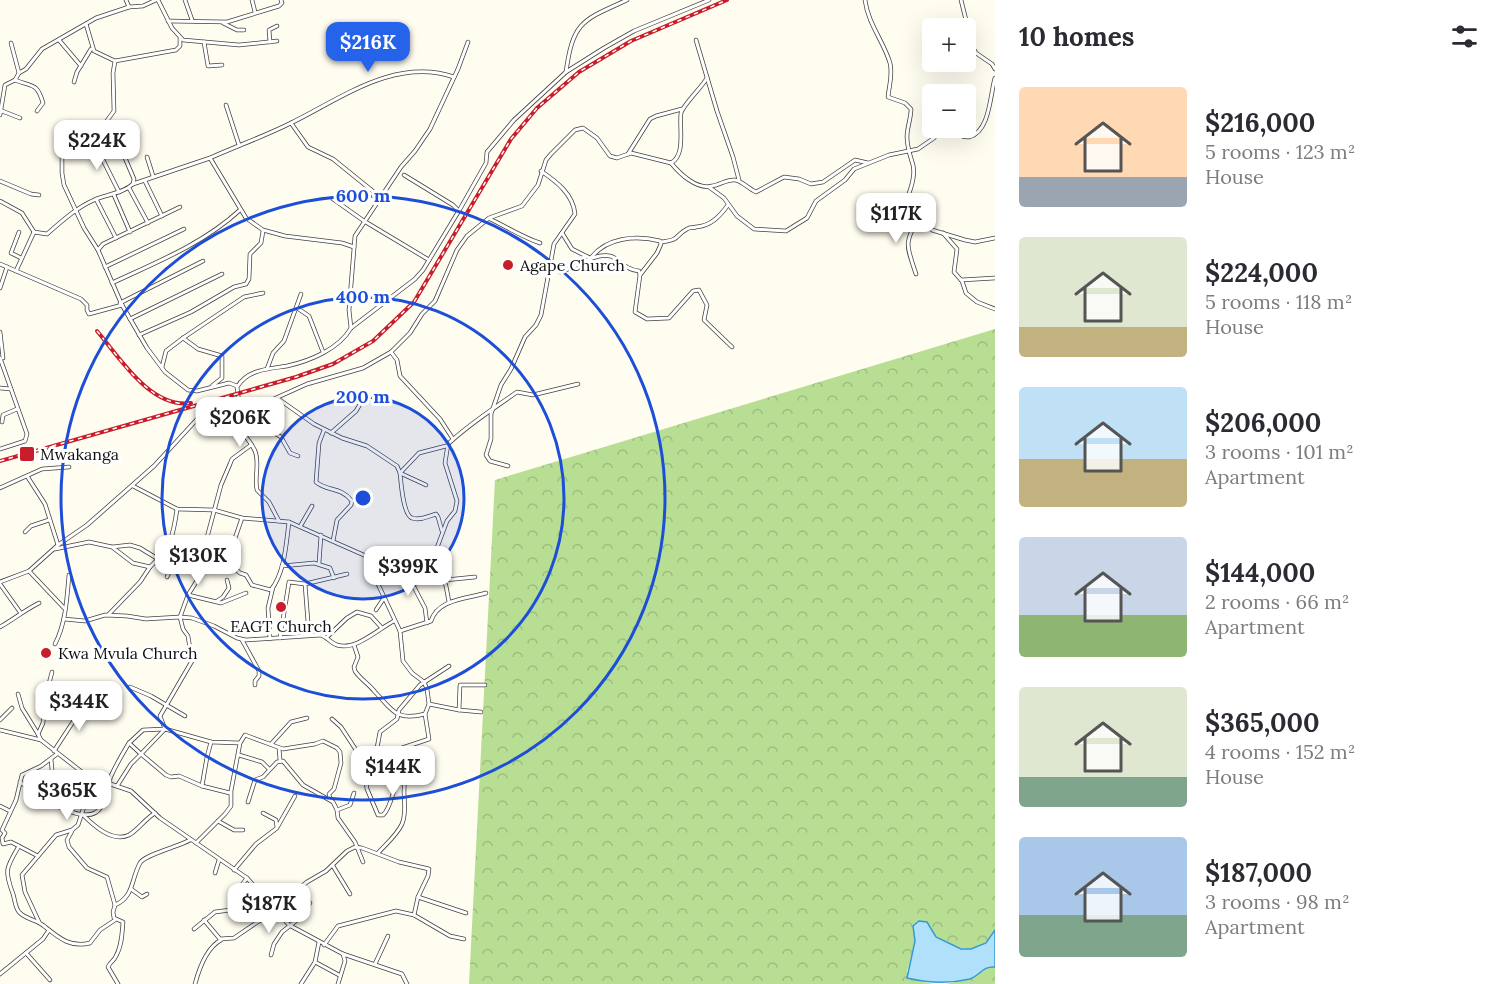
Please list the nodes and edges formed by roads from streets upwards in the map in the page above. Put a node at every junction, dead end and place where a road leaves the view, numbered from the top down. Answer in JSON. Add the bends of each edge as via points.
{"nodes":[{"id":1,"x":126,"y":0,"type":"edge"},
{"id":2,"x":157,"y":0,"type":"edge"},
{"id":3,"x":185,"y":0,"type":"edge"},
{"id":4,"x":252,"y":0,"type":"edge"},
{"id":5,"x":281,"y":0,"type":"edge"},
{"id":6,"x":627,"y":0,"type":"edge"},
{"id":7,"x":709,"y":0,"type":"edge"},
{"id":8,"x":865,"y":0,"type":"edge"},
{"id":9,"x":961,"y":0,"type":"edge"},
{"id":10,"x":129,"y":7,"type":"junction"},
{"id":11,"x":255,"y":12,"type":"junction"},
{"id":12,"x":192,"y":20,"type":"junction"},
{"id":13,"x":168,"y":21,"type":"junction"},
{"id":14,"x":222,"y":22,"type":"junction"},
{"id":15,"x":86,"y":24,"type":"junction"},
{"id":16,"x":277,"y":26,"type":"dead end"},
{"id":17,"x":244,"y":30,"type":"dead end"},
{"id":18,"x":180,"y":38,"type":"junction"},
{"id":19,"x":59,"y":40,"type":"junction"},
{"id":20,"x":696,"y":40,"type":"dead end"},
{"id":21,"x":277,"y":41,"type":"dead end"},
{"id":22,"x":204,"y":42,"type":"junction"},
{"id":23,"x":270,"y":42,"type":"junction"},
{"id":24,"x":468,"y":42,"type":"dead end"},
{"id":25,"x":11,"y":43,"type":"dead end"},
{"id":26,"x":92,"y":47,"type":"junction"},
{"id":27,"x":995,"y":59,"type":"edge"},
{"id":28,"x":115,"y":61,"type":"junction"},
{"id":29,"x":990,"y":62,"type":"junction"},
{"id":30,"x":222,"y":65,"type":"dead end"},
{"id":31,"x":82,"y":66,"type":"junction"},
{"id":32,"x":995,"y":69,"type":"edge"},
{"id":33,"x":566,"y":72,"type":"junction"},
{"id":34,"x":19,"y":74,"type":"junction"},
{"id":35,"x":454,"y":76,"type":"junction"},
{"id":36,"x":707,"y":78,"type":"junction"},
{"id":37,"x":995,"y":78,"type":"edge"},
{"id":38,"x":15,"y":80,"type":"junction"},
{"id":39,"x":74,"y":82,"type":"dead end"},
{"id":40,"x":2,"y":88,"type":"edge"},
{"id":41,"x":226,"y":105,"type":"dead end"},
{"id":42,"x":682,"y":109,"type":"junction"},
{"id":43,"x":37,"y":111,"type":"dead end"},
{"id":44,"x":1,"y":113,"type":"edge"},
{"id":45,"x":20,"y":118,"type":"dead end"},
{"id":46,"x":105,"y":122,"type":"junction"},
{"id":47,"x":291,"y":123,"type":"junction"},
{"id":48,"x":976,"y":133,"type":"edge"},
{"id":49,"x":934,"y":138,"type":"edge"},
{"id":50,"x":88,"y":140,"type":"dead end"},
{"id":51,"x":239,"y":145,"type":"junction"},
{"id":52,"x":908,"y":152,"type":"junction"},
{"id":53,"x":628,"y":154,"type":"junction"},
{"id":54,"x":147,"y":157,"type":"dead end"},
{"id":55,"x":210,"y":158,"type":"junction"},
{"id":56,"x":671,"y":163,"type":"junction"},
{"id":57,"x":870,"y":163,"type":"junction"},
{"id":58,"x":542,"y":171,"type":"junction"},
{"id":59,"x":404,"y":175,"type":"dead end"},
{"id":60,"x":153,"y":176,"type":"junction"},
{"id":61,"x":739,"y":180,"type":"junction"},
{"id":62,"x":0,"y":181,"type":"edge"},
{"id":63,"x":145,"y":181,"type":"junction"},
{"id":64,"x":133,"y":184,"type":"junction"},
{"id":65,"x":710,"y":187,"type":"junction"},
{"id":66,"x":129,"y":188,"type":"junction"},
{"id":67,"x":119,"y":192,"type":"junction"},
{"id":68,"x":114,"y":194,"type":"junction"},
{"id":69,"x":39,"y":195,"type":"dead end"},
{"id":70,"x":380,"y":197,"type":"junction"},
{"id":71,"x":96,"y":199,"type":"junction"},
{"id":72,"x":333,"y":199,"type":"dead end"},
{"id":73,"x":0,"y":201,"type":"edge"},
{"id":74,"x":728,"y":205,"type":"junction"},
{"id":75,"x":180,"y":207,"type":"dead end"},
{"id":76,"x":77,"y":209,"type":"junction"},
{"id":77,"x":240,"y":210,"type":"junction"},
{"id":78,"x":459,"y":211,"type":"junction"},
{"id":79,"x":162,"y":216,"type":"junction"},
{"id":80,"x":919,"y":217,"type":"junction"},
{"id":81,"x":489,"y":218,"type":"junction"},
{"id":82,"x":364,"y":221,"type":"junction"},
{"id":83,"x":148,"y":223,"type":"junction"},
{"id":84,"x":184,"y":229,"type":"dead end"},
{"id":85,"x":263,"y":230,"type":"junction"},
{"id":86,"x":19,"y":232,"type":"dead end"},
{"id":87,"x":34,"y":232,"type":"junction"},
{"id":88,"x":130,"y":232,"type":"junction"},
{"id":89,"x":562,"y":232,"type":"junction"},
{"id":90,"x":941,"y":232,"type":"junction"},
{"id":91,"x":116,"y":238,"type":"junction"},
{"id":92,"x":354,"y":238,"type":"junction"},
{"id":93,"x":995,"y":238,"type":"edge"},
{"id":94,"x":661,"y":242,"type":"junction"},
{"id":95,"x":540,"y":243,"type":"dead end"},
{"id":96,"x":350,"y":245,"type":"junction"},
{"id":97,"x":354,"y":248,"type":"junction"},
{"id":98,"x":98,"y":250,"type":"junction"},
{"id":99,"x":21,"y":258,"type":"junction"},
{"id":100,"x":590,"y":259,"type":"junction"},
{"id":101,"x":429,"y":260,"type":"junction"},
{"id":102,"x":203,"y":261,"type":"dead end"},
{"id":103,"x":550,"y":262,"type":"junction"},
{"id":104,"x":0,"y":264,"type":"edge"},
{"id":105,"x":7,"y":267,"type":"junction"},
{"id":106,"x":105,"y":267,"type":"junction"},
{"id":107,"x":15,"y":271,"type":"junction"},
{"id":108,"x":222,"y":274,"type":"dead end"},
{"id":109,"x":916,"y":274,"type":"dead end"},
{"id":110,"x":640,"y":275,"type":"junction"},
{"id":111,"x":995,"y":278,"type":"edge"},
{"id":112,"x":961,"y":280,"type":"junction"},
{"id":113,"x":112,"y":283,"type":"junction"},
{"id":114,"x":0,"y":288,"type":"edge"},
{"id":115,"x":263,"y":293,"type":"dead end"},
{"id":116,"x":301,"y":294,"type":"dead end"},
{"id":117,"x":121,"y":304,"type":"junction"},
{"id":118,"x":297,"y":308,"type":"junction"},
{"id":119,"x":995,"y":309,"type":"edge"},
{"id":120,"x":130,"y":319,"type":"junction"},
{"id":121,"x":351,"y":328,"type":"junction"},
{"id":122,"x":0,"y":332,"type":"edge"},
{"id":123,"x":139,"y":335,"type":"junction"},
{"id":124,"x":183,"y":338,"type":"junction"},
{"id":125,"x":732,"y":347,"type":"dead end"},
{"id":126,"x":323,"y":352,"type":"junction"},
{"id":127,"x":392,"y":352,"type":"junction"},
{"id":128,"x":2,"y":358,"type":"edge"},
{"id":129,"x":162,"y":367,"type":"junction"},
{"id":130,"x":267,"y":369,"type":"junction"},
{"id":131,"x":578,"y":384,"type":"dead end"},
{"id":132,"x":237,"y":386,"type":"junction"},
{"id":133,"x":210,"y":387,"type":"junction"},
{"id":134,"x":0,"y":388,"type":"edge"},
{"id":135,"x":10,"y":389,"type":"junction"},
{"id":136,"x":277,"y":398,"type":"junction"},
{"id":137,"x":363,"y":399,"type":"dead end"},
{"id":138,"x":254,"y":408,"type":"junction"},
{"id":139,"x":493,"y":408,"type":"junction"},
{"id":140,"x":17,"y":409,"type":"junction"},
{"id":141,"x":228,"y":411,"type":"junction"},
{"id":142,"x":240,"y":411,"type":"junction"},
{"id":143,"x":2,"y":422,"type":"dead end"},
{"id":144,"x":324,"y":430,"type":"junction"},
{"id":145,"x":331,"y":433,"type":"junction"},
{"id":146,"x":453,"y":439,"type":"junction"},
{"id":147,"x":251,"y":445,"type":"junction"},
{"id":148,"x":446,"y":446,"type":"junction"},
{"id":149,"x":0,"y":448,"type":"edge"},
{"id":150,"x":298,"y":456,"type":"dead end"},
{"id":151,"x":508,"y":466,"type":"dead end"},
{"id":152,"x":69,"y":467,"type":"dead end"},
{"id":153,"x":400,"y":472,"type":"junction"},
{"id":154,"x":27,"y":476,"type":"junction"},
{"id":155,"x":426,"y":485,"type":"dead end"},
{"id":156,"x":133,"y":486,"type":"junction"},
{"id":157,"x":0,"y":488,"type":"edge"},
{"id":158,"x":312,"y":506,"type":"dead end"},
{"id":159,"x":177,"y":508,"type":"junction"},
{"id":160,"x":214,"y":510,"type":"junction"},
{"id":161,"x":242,"y":518,"type":"junction"},
{"id":162,"x":49,"y":520,"type":"junction"},
{"id":163,"x":279,"y":521,"type":"junction"},
{"id":164,"x":289,"y":522,"type":"junction"},
{"id":165,"x":301,"y":525,"type":"junction"},
{"id":166,"x":25,"y":532,"type":"dead end"},
{"id":167,"x":442,"y":533,"type":"junction"},
{"id":168,"x":321,"y":535,"type":"junction"},
{"id":169,"x":333,"y":541,"type":"junction"},
{"id":170,"x":205,"y":544,"type":"junction"},
{"id":171,"x":233,"y":544,"type":"junction"},
{"id":172,"x":58,"y":545,"type":"junction"},
{"id":173,"x":112,"y":547,"type":"junction"},
{"id":174,"x":436,"y":550,"type":"junction"},
{"id":175,"x":51,"y":551,"type":"junction"},
{"id":176,"x":166,"y":554,"type":"junction"},
{"id":177,"x":158,"y":559,"type":"junction"},
{"id":178,"x":375,"y":561,"type":"junction"},
{"id":179,"x":319,"y":564,"type":"junction"},
{"id":180,"x":282,"y":566,"type":"junction"},
{"id":181,"x":150,"y":567,"type":"junction"},
{"id":182,"x":404,"y":568,"type":"junction"},
{"id":183,"x":29,"y":571,"type":"junction"},
{"id":184,"x":347,"y":574,"type":"dead end"},
{"id":185,"x":69,"y":575,"type":"dead end"},
{"id":186,"x":167,"y":577,"type":"dead end"},
{"id":187,"x":475,"y":577,"type":"dead end"},
{"id":188,"x":334,"y":578,"type":"junction"},
{"id":189,"x":227,"y":580,"type":"dead end"},
{"id":190,"x":445,"y":580,"type":"junction"},
{"id":191,"x":0,"y":583,"type":"edge"},
{"id":192,"x":305,"y":584,"type":"junction"},
{"id":193,"x":274,"y":586,"type":"junction"},
{"id":194,"x":246,"y":593,"type":"dead end"},
{"id":195,"x":486,"y":593,"type":"dead end"},
{"id":196,"x":188,"y":595,"type":"junction"},
{"id":197,"x":384,"y":598,"type":"junction"},
{"id":198,"x":217,"y":602,"type":"junction"},
{"id":199,"x":449,"y":602,"type":"junction"},
{"id":200,"x":39,"y":603,"type":"dead end"},
{"id":201,"x":64,"y":608,"type":"junction"},
{"id":202,"x":376,"y":610,"type":"dead end"},
{"id":203,"x":20,"y":612,"type":"junction"},
{"id":204,"x":108,"y":615,"type":"junction"},
{"id":205,"x":180,"y":617,"type":"junction"},
{"id":206,"x":64,"y":619,"type":"junction"},
{"id":207,"x":394,"y":621,"type":"junction"},
{"id":208,"x":428,"y":623,"type":"junction"},
{"id":209,"x":0,"y":627,"type":"edge"},
{"id":210,"x":381,"y":627,"type":"junction"},
{"id":211,"x":400,"y":632,"type":"junction"},
{"id":212,"x":309,"y":634,"type":"junction"},
{"id":213,"x":327,"y":637,"type":"junction"},
{"id":214,"x":279,"y":638,"type":"junction"},
{"id":215,"x":270,"y":639,"type":"junction"},
{"id":216,"x":242,"y":640,"type":"junction"},
{"id":217,"x":55,"y":644,"type":"dead end"},
{"id":218,"x":354,"y":645,"type":"junction"},
{"id":219,"x":449,"y":666,"type":"dead end"},
{"id":220,"x":52,"y":672,"type":"dead end"},
{"id":221,"x":424,"y":682,"type":"junction"},
{"id":222,"x":255,"y":685,"type":"dead end"},
{"id":223,"x":485,"y":685,"type":"dead end"},
{"id":224,"x":130,"y":687,"type":"dead end"},
{"id":225,"x":18,"y":694,"type":"dead end"},
{"id":226,"x":86,"y":702,"type":"dead end"},
{"id":227,"x":429,"y":704,"type":"junction"},
{"id":228,"x":165,"y":705,"type":"junction"},
{"id":229,"x":12,"y":708,"type":"dead end"},
{"id":230,"x":459,"y":710,"type":"junction"},
{"id":231,"x":481,"y":712,"type":"dead end"},
{"id":232,"x":398,"y":714,"type":"junction"},
{"id":233,"x":425,"y":714,"type":"junction"},
{"id":234,"x":185,"y":716,"type":"dead end"},
{"id":235,"x":307,"y":718,"type":"dead end"},
{"id":236,"x":332,"y":719,"type":"dead end"},
{"id":237,"x":0,"y":720,"type":"edge"},
{"id":238,"x":165,"y":729,"type":"junction"},
{"id":239,"x":0,"y":730,"type":"edge"},
{"id":240,"x":38,"y":734,"type":"junction"},
{"id":241,"x":40,"y":740,"type":"junction"},
{"id":242,"x":211,"y":742,"type":"junction"},
{"id":243,"x":129,"y":743,"type":"junction"},
{"id":244,"x":240,"y":743,"type":"junction"},
{"id":245,"x":271,"y":744,"type":"junction"},
{"id":246,"x":279,"y":748,"type":"junction"},
{"id":247,"x":56,"y":752,"type":"junction"},
{"id":248,"x":141,"y":754,"type":"junction"},
{"id":249,"x":239,"y":754,"type":"junction"},
{"id":250,"x":51,"y":759,"type":"junction"},
{"id":251,"x":380,"y":759,"type":"junction"},
{"id":252,"x":280,"y":760,"type":"junction"},
{"id":253,"x":426,"y":766,"type":"dead end"},
{"id":254,"x":269,"y":769,"type":"junction"},
{"id":255,"x":93,"y":779,"type":"junction"},
{"id":256,"x":20,"y":782,"type":"junction"},
{"id":257,"x":109,"y":783,"type":"junction"},
{"id":258,"x":117,"y":786,"type":"junction"},
{"id":259,"x":202,"y":786,"type":"junction"},
{"id":260,"x":231,"y":793,"type":"junction"},
{"id":261,"x":354,"y":793,"type":"dead end"},
{"id":262,"x":295,"y":796,"type":"dead end"},
{"id":263,"x":330,"y":799,"type":"junction"},
{"id":264,"x":47,"y":801,"type":"junction"},
{"id":265,"x":248,"y":802,"type":"dead end"},
{"id":266,"x":0,"y":806,"type":"edge"},
{"id":267,"x":337,"y":810,"type":"junction"},
{"id":268,"x":10,"y":811,"type":"junction"},
{"id":269,"x":155,"y":813,"type":"junction"},
{"id":270,"x":263,"y":813,"type":"dead end"},
{"id":271,"x":82,"y":814,"type":"junction"},
{"id":272,"x":218,"y":821,"type":"junction"},
{"id":273,"x":278,"y":826,"type":"junction"},
{"id":274,"x":1,"y":829,"type":"edge"},
{"id":275,"x":72,"y":830,"type":"junction"},
{"id":276,"x":243,"y":830,"type":"dead end"},
{"id":277,"x":190,"y":840,"type":"junction"},
{"id":278,"x":196,"y":843,"type":"junction"},
{"id":279,"x":19,"y":846,"type":"junction"},
{"id":280,"x":357,"y":847,"type":"junction"},
{"id":281,"x":377,"y":854,"type":"junction"},
{"id":282,"x":38,"y":856,"type":"junction"},
{"id":283,"x":219,"y":860,"type":"junction"},
{"id":284,"x":363,"y":862,"type":"dead end"},
{"id":285,"x":333,"y":866,"type":"junction"},
{"id":286,"x":234,"y":870,"type":"junction"},
{"id":287,"x":215,"y":873,"type":"dead end"},
{"id":288,"x":247,"y":879,"type":"junction"},
{"id":289,"x":131,"y":889,"type":"junction"},
{"id":290,"x":147,"y":894,"type":"dead end"},
{"id":291,"x":350,"y":894,"type":"dead end"},
{"id":292,"x":418,"y":897,"type":"junction"},
{"id":293,"x":310,"y":903,"type":"dead end"},
{"id":294,"x":115,"y":905,"type":"junction"},
{"id":295,"x":273,"y":909,"type":"junction"},
{"id":296,"x":466,"y":913,"type":"dead end"},
{"id":297,"x":414,"y":915,"type":"junction"},
{"id":298,"x":115,"y":920,"type":"junction"},
{"id":299,"x":204,"y":920,"type":"junction"},
{"id":300,"x":40,"y":923,"type":"junction"},
{"id":301,"x":289,"y":925,"type":"junction"},
{"id":302,"x":194,"y":929,"type":"dead end"},
{"id":303,"x":49,"y":930,"type":"junction"},
{"id":304,"x":388,"y":936,"type":"dead end"},
{"id":305,"x":464,"y":939,"type":"dead end"},
{"id":306,"x":222,"y":940,"type":"junction"},
{"id":307,"x":319,"y":942,"type":"junction"},
{"id":308,"x":324,"y":945,"type":"junction"},
{"id":309,"x":26,"y":953,"type":"junction"},
{"id":310,"x":343,"y":954,"type":"junction"},
{"id":311,"x":271,"y":955,"type":"dead end"},
{"id":312,"x":315,"y":962,"type":"junction"},
{"id":313,"x":375,"y":964,"type":"junction"},
{"id":314,"x":0,"y":974,"type":"edge"},
{"id":315,"x":340,"y":975,"type":"junction"},
{"id":316,"x":50,"y":980,"type":"dead end"},
{"id":317,"x":118,"y":984,"type":"edge"},
{"id":318,"x":195,"y":984,"type":"edge"},
{"id":319,"x":301,"y":984,"type":"edge"},
{"id":320,"x":338,"y":984,"type":"edge"},
{"id":321,"x":407,"y":984,"type":"edge"}],
"edges":[{"from":1,"to":10,"type":"street"},
{"from":2,"to":10,"type":"street"},
{"from":2,"to":13,"type":"street"},
{"from":3,"to":12,"type":"street"},
{"from":4,"to":11,"type":"street"},
{"from":5,"to":11,"type":"street","via":[[281,5]]},
{"from":6,"to":33,"type":"street","via":[[580,25]]},
{"from":7,"to":33,"type":"street","via":[[628,34]]},
{"from":8,"to":52,"type":"street","via":[[889,61],[888,97],[911,109]]},
{"from":9,"to":29,"type":"street","via":[[970,44]]},
{"from":10,"to":15,"type":"street"},
{"from":11,"to":14,"type":"street"},
{"from":12,"to":13,"type":"street"},
{"from":12,"to":14,"type":"street"},
{"from":13,"to":18,"type":"street"},
{"from":14,"to":17,"type":"street"},
{"from":15,"to":19,"type":"street"},
{"from":15,"to":26,"type":"street"},
{"from":16,"to":23,"type":"street","via":[[269,30]]},
{"from":18,"to":22,"type":"street"},
{"from":18,"to":28,"type":"street","via":[[176,50]]},
{"from":19,"to":31,"type":"street"},
{"from":19,"to":34,"type":"street","via":[[42,50]]},
{"from":20,"to":36,"type":"street"},
{"from":21,"to":23,"type":"street"},
{"from":22,"to":23,"type":"street"},
{"from":22,"to":30,"type":"street","via":[[208,66]]},
{"from":24,"to":35,"type":"street"},
{"from":25,"to":34,"type":"street"},
{"from":26,"to":28,"type":"street","via":[[101,56]]},
{"from":26,"to":31,"type":"street"},
{"from":27,"to":29,"type":"street"},
{"from":28,"to":46,"type":"street","via":[[114,111]]},
{"from":29,"to":32,"type":"street"},
{"from":31,"to":39,"type":"street"},
{"from":33,"to":78,"type":"street","via":[[514,120],[487,152],[486,163]]},
{"from":34,"to":38,"type":"street"},
{"from":35,"to":47,"type":"street","via":[[430,70],[404,73],[357,87]]},
{"from":35,"to":70,"type":"street","via":[[429,129]]},
{"from":36,"to":42,"type":"street"},
{"from":36,"to":61,"type":"street"},
{"from":37,"to":48,"type":"street","via":[[986,119]]},
{"from":38,"to":40,"type":"street"},
{"from":38,"to":43,"type":"street","via":[[39,90],[43,103]]},
{"from":40,"to":44,"type":"street"},
{"from":41,"to":51,"type":"street"},
{"from":42,"to":53,"type":"street","via":[[650,119]]},
{"from":42,"to":56,"type":"street","via":[[679,153]]},
{"from":44,"to":45,"type":"street"},
{"from":46,"to":64,"type":"street","via":[[116,137]]},
{"from":46,"to":76,"type":"street","via":[[61,140],[64,185]]},
{"from":47,"to":51,"type":"street"},
{"from":47,"to":70,"type":"street","via":[[308,147],[333,159]]},
{"from":49,"to":52,"type":"street"},
{"from":50,"to":67,"type":"street"},
{"from":51,"to":55,"type":"street"},
{"from":52,"to":57,"type":"street"},
{"from":52,"to":80,"type":"street","via":[[913,172],[905,204],[899,210],[882,210],[895,219]]},
{"from":53,"to":56,"type":"street"},
{"from":53,"to":58,"type":"street","via":[[610,156],[595,135],[580,128],[550,154]]},
{"from":54,"to":60,"type":"street"},
{"from":55,"to":60,"type":"street"},
{"from":55,"to":77,"type":"street"},
{"from":56,"to":65,"type":"street","via":[[683,176]]},
{"from":57,"to":61,"type":"street","via":[[855,160],[814,185],[784,177],[756,192]]},
{"from":57,"to":74,"type":"street","via":[[854,169],[837,187],[819,197],[807,218],[786,231],[758,231]]},
{"from":58,"to":81,"type":"street","via":[[538,185],[522,206]]},
{"from":58,"to":89,"type":"street","via":[[558,183],[574,207],[574,217]]},
{"from":59,"to":78,"type":"street"},
{"from":60,"to":63,"type":"street"},
{"from":61,"to":65,"type":"street"},
{"from":62,"to":69,"type":"street"},
{"from":63,"to":64,"type":"street"},
{"from":63,"to":79,"type":"street"},
{"from":64,"to":66,"type":"street"},
{"from":65,"to":74,"type":"street"},
{"from":66,"to":67,"type":"street"},
{"from":66,"to":83,"type":"street"},
{"from":67,"to":68,"type":"street"},
{"from":68,"to":71,"type":"street"},
{"from":68,"to":88,"type":"street"},
{"from":70,"to":82,"type":"street"},
{"from":71,"to":76,"type":"street"},
{"from":71,"to":91,"type":"street"},
{"from":72,"to":82,"type":"street"},
{"from":73,"to":87,"type":"street","via":[[22,213]]},
{"from":74,"to":94,"type":"street","via":[[712,222],[688,228],[674,240]]},
{"from":75,"to":79,"type":"street"},
{"from":76,"to":87,"type":"street","via":[[47,234]]},
{"from":76,"to":98,"type":"street"},
{"from":77,"to":85,"type":"street"},
{"from":77,"to":113,"type":"street","via":[[188,248]]},
{"from":78,"to":101,"type":"street"},
{"from":79,"to":83,"type":"street"},
{"from":80,"to":90,"type":"street","via":[[932,230]]},
{"from":80,"to":109,"type":"street","via":[[907,244]]},
{"from":81,"to":95,"type":"street"},
{"from":81,"to":127,"type":"street","via":[[462,242],[435,301]]},
{"from":82,"to":92,"type":"street"},
{"from":82,"to":101,"type":"street"},
{"from":83,"to":88,"type":"street"},
{"from":84,"to":106,"type":"street"},
{"from":85,"to":96,"type":"street"},
{"from":85,"to":123,"type":"street","via":[[261,243],[250,254],[246,284]]},
{"from":86,"to":99,"type":"street","via":[[11,253]]},
{"from":87,"to":99,"type":"street"},
{"from":88,"to":91,"type":"street"},
{"from":89,"to":100,"type":"street","via":[[572,249]]},
{"from":89,"to":103,"type":"street"},
{"from":90,"to":93,"type":"street","via":[[969,242]]},
{"from":90,"to":112,"type":"street","via":[[957,249],[954,272]]},
{"from":91,"to":98,"type":"street","via":[[103,243]]},
{"from":92,"to":96,"type":"street"},
{"from":92,"to":97,"type":"street"},
{"from":94,"to":100,"type":"street","via":[[625,238],[598,250]]},
{"from":94,"to":110,"type":"street"},
{"from":96,"to":97,"type":"street"},
{"from":97,"to":121,"type":"street"},
{"from":98,"to":106,"type":"street"},
{"from":99,"to":107,"type":"street"},
{"from":100,"to":103,"type":"street","via":[[560,272]]},
{"from":100,"to":110,"type":"street","via":[[611,256]]},
{"from":101,"to":121,"type":"street","via":[[415,279]]},
{"from":102,"to":117,"type":"street"},
{"from":103,"to":139,"type":"street","via":[[541,315],[525,337]]},
{"from":104,"to":105,"type":"street"},
{"from":105,"to":107,"type":"street"},
{"from":105,"to":114,"type":"street"},
{"from":106,"to":113,"type":"street"},
{"from":107,"to":117,"type":"street","via":[[81,299],[89,314]]},
{"from":108,"to":120,"type":"street"},
{"from":110,"to":125,"type":"street","via":[[635,308],[638,316],[652,320],[669,318],[693,291],[699,290],[707,305],[704,320]]},
{"from":111,"to":112,"type":"street"},
{"from":112,"to":119,"type":"street","via":[[965,292],[975,301]]},
{"from":113,"to":117,"type":"street"},
{"from":115,"to":124,"type":"street","via":[[244,297]]},
{"from":116,"to":118,"type":"street"},
{"from":117,"to":120,"type":"street"},
{"from":118,"to":126,"type":"street","via":[[309,316]]},
{"from":118,"to":130,"type":"street"},
{"from":120,"to":123,"type":"street"},
{"from":121,"to":126,"type":"street","via":[[336,345]]},
{"from":122,"to":128,"type":"street"},
{"from":123,"to":129,"type":"street"},
{"from":124,"to":129,"type":"street","via":[[166,351]]},
{"from":124,"to":133,"type":"street","via":[[198,349],[222,356],[222,378]]},
{"from":126,"to":130,"type":"street"},
{"from":127,"to":136,"type":"street","via":[[363,368],[307,384]]},
{"from":127,"to":146,"type":"street","via":[[400,376],[441,419]]},
{"from":128,"to":135,"type":"street"},
{"from":129,"to":133,"type":"street","via":[[188,390]]},
{"from":130,"to":132,"type":"street","via":[[257,370]]},
{"from":131,"to":139,"type":"street","via":[[533,395],[517,393]]},
{"from":132,"to":133,"type":"street","via":[[229,383]]},
{"from":132,"to":142,"type":"street"},
{"from":134,"to":135,"type":"street"},
{"from":135,"to":140,"type":"street"},
{"from":136,"to":138,"type":"street"},
{"from":136,"to":144,"type":"street"},
{"from":137,"to":145,"type":"street"},
{"from":138,"to":142,"type":"street"},
{"from":138,"to":150,"type":"street","via":[[263,426],[281,437],[290,453]]},
{"from":139,"to":146,"type":"street"},
{"from":139,"to":151,"type":"street","via":[[486,455],[490,461]]},
{"from":140,"to":143,"type":"street","via":[[3,415]]},
{"from":140,"to":149,"type":"street","via":[[27,431],[25,441]]},
{"from":141,"to":142,"type":"street"},
{"from":141,"to":147,"type":"street"},
{"from":141,"to":156,"type":"street","via":[[196,419]]},
{"from":144,"to":145,"type":"street"},
{"from":144,"to":169,"type":"street","via":[[319,442],[316,482],[340,490],[352,501],[338,520]]},
{"from":145,"to":153,"type":"street","via":[[367,446]]},
{"from":146,"to":148,"type":"street"},
{"from":147,"to":160,"type":"street","via":[[231,460]]},
{"from":147,"to":163,"type":"street","via":[[257,456],[257,490]]},
{"from":148,"to":153,"type":"street","via":[[418,453]]},
{"from":148,"to":167,"type":"street","via":[[445,463],[457,503]]},
{"from":152,"to":154,"type":"street","via":[[45,468]]},
{"from":153,"to":155,"type":"street"},
{"from":153,"to":167,"type":"street","via":[[408,515],[415,519],[436,514]]},
{"from":154,"to":157,"type":"street"},
{"from":154,"to":162,"type":"street","via":[[45,504]]},
{"from":156,"to":159,"type":"street"},
{"from":156,"to":172,"type":"street"},
{"from":158,"to":165,"type":"street"},
{"from":159,"to":160,"type":"street"},
{"from":159,"to":176,"type":"street"},
{"from":160,"to":161,"type":"street"},
{"from":160,"to":170,"type":"street"},
{"from":161,"to":163,"type":"street"},
{"from":161,"to":171,"type":"street"},
{"from":162,"to":166,"type":"street"},
{"from":162,"to":172,"type":"street"},
{"from":163,"to":164,"type":"street"},
{"from":164,"to":165,"type":"street"},
{"from":164,"to":180,"type":"street"},
{"from":165,"to":168,"type":"street"},
{"from":167,"to":174,"type":"street"},
{"from":168,"to":169,"type":"street"},
{"from":168,"to":179,"type":"street"},
{"from":169,"to":178,"type":"street"},
{"from":170,"to":171,"type":"street","via":[[217,551],[222,545]]},
{"from":170,"to":176,"type":"street"},
{"from":170,"to":196,"type":"street","via":[[198,579]]},
{"from":171,"to":193,"type":"street","via":[[232,566],[246,574],[252,585],[271,590]]},
{"from":172,"to":175,"type":"street"},
{"from":173,"to":175,"type":"street","via":[[89,542]]},
{"from":173,"to":177,"type":"street","via":[[130,545]]},
{"from":173,"to":181,"type":"street","via":[[133,563]]},
{"from":174,"to":182,"type":"street","via":[[420,563]]},
{"from":174,"to":190,"type":"street"},
{"from":175,"to":183,"type":"street"},
{"from":176,"to":177,"type":"street"},
{"from":176,"to":186,"type":"street","via":[[171,568]]},
{"from":177,"to":181,"type":"street"},
{"from":178,"to":182,"type":"street"},
{"from":178,"to":197,"type":"street"},
{"from":179,"to":180,"type":"street"},
{"from":179,"to":188,"type":"street","via":[[330,567]]},
{"from":180,"to":193,"type":"street"},
{"from":181,"to":204,"type":"street"},
{"from":182,"to":208,"type":"street","via":[[425,608]]},
{"from":183,"to":191,"type":"street"},
{"from":183,"to":201,"type":"street"},
{"from":184,"to":188,"type":"street"},
{"from":185,"to":201,"type":"street"},
{"from":187,"to":190,"type":"street"},
{"from":188,"to":192,"type":"street"},
{"from":189,"to":198,"type":"street","via":[[229,588]]},
{"from":190,"to":199,"type":"street"},
{"from":191,"to":203,"type":"street"},
{"from":192,"to":212,"type":"street"},
{"from":192,"to":214,"type":"street","via":[[288,583]]},
{"from":193,"to":215,"type":"street","via":[[268,608]]},
{"from":194,"to":198,"type":"street"},
{"from":195,"to":199,"type":"street"},
{"from":196,"to":198,"type":"street"},
{"from":196,"to":205,"type":"street"},
{"from":197,"to":202,"type":"street"},
{"from":197,"to":207,"type":"street"},
{"from":199,"to":208,"type":"street"},
{"from":200,"to":203,"type":"street"},
{"from":201,"to":206,"type":"street"},
{"from":203,"to":209,"type":"street"},
{"from":204,"to":205,"type":"street"},
{"from":204,"to":206,"type":"street","via":[[82,622]]},
{"from":205,"to":216,"type":"street","via":[[214,626]]},
{"from":205,"to":228,"type":"street","via":[[192,662]]},
{"from":206,"to":217,"type":"street"},
{"from":207,"to":210,"type":"street"},
{"from":207,"to":211,"type":"street"},
{"from":208,"to":211,"type":"street"},
{"from":210,"to":213,"type":"street","via":[[371,616],[357,612]]},
{"from":210,"to":218,"type":"street"},
{"from":211,"to":221,"type":"street","via":[[403,661]]},
{"from":212,"to":213,"type":"street"},
{"from":212,"to":214,"type":"street"},
{"from":213,"to":218,"type":"street","via":[[338,645]]},
{"from":214,"to":215,"type":"street"},
{"from":215,"to":216,"type":"street"},
{"from":216,"to":222,"type":"street","via":[[259,671]]},
{"from":218,"to":232,"type":"street","via":[[358,657],[356,673]]},
{"from":219,"to":221,"type":"street"},
{"from":220,"to":240,"type":"street"},
{"from":221,"to":227,"type":"street"},
{"from":221,"to":232,"type":"street"},
{"from":223,"to":230,"type":"street","via":[[460,685]]},
{"from":224,"to":228,"type":"street"},
{"from":225,"to":240,"type":"street"},
{"from":226,"to":247,"type":"street"},
{"from":227,"to":230,"type":"street"},
{"from":227,"to":233,"type":"street"},
{"from":228,"to":234,"type":"street"},
{"from":228,"to":238,"type":"street","via":[[160,716]]},
{"from":229,"to":237,"type":"street"},
{"from":230,"to":231,"type":"street"},
{"from":232,"to":233,"type":"street"},
{"from":232,"to":251,"type":"street","via":[[380,732]]},
{"from":233,"to":251,"type":"street","via":[[428,741]]},
{"from":235,"to":245,"type":"street","via":[[291,722]]},
{"from":236,"to":251,"type":"street","via":[[360,756],[367,790],[378,815],[388,811],[396,775]]},
{"from":238,"to":242,"type":"street"},
{"from":238,"to":243,"type":"street","via":[[143,730]]},
{"from":238,"to":248,"type":"street"},
{"from":239,"to":241,"type":"street"},
{"from":240,"to":241,"type":"street"},
{"from":241,"to":247,"type":"street"},
{"from":242,"to":244,"type":"street"},
{"from":242,"to":259,"type":"street"},
{"from":243,"to":248,"type":"street"},
{"from":243,"to":257,"type":"street"},
{"from":244,"to":245,"type":"street","via":[[246,735]]},
{"from":244,"to":249,"type":"street"},
{"from":245,"to":246,"type":"street"},
{"from":246,"to":252,"type":"street"},
{"from":246,"to":263,"type":"street","via":[[323,741],[337,748],[341,763]]},
{"from":247,"to":250,"type":"street"},
{"from":247,"to":255,"type":"street"},
{"from":248,"to":258,"type":"street"},
{"from":248,"to":259,"type":"street","via":[[166,775]]},
{"from":249,"to":254,"type":"street","via":[[262,762]]},
{"from":249,"to":260,"type":"street"},
{"from":250,"to":256,"type":"street","via":[[23,774]]},
{"from":250,"to":264,"type":"street","via":[[54,792]]},
{"from":252,"to":254,"type":"street"},
{"from":252,"to":263,"type":"street","via":[[303,785]]},
{"from":253,"to":281,"type":"street","via":[[405,778],[402,823]]},
{"from":254,"to":265,"type":"street","via":[[255,780]]},
{"from":255,"to":257,"type":"street"},
{"from":255,"to":271,"type":"street"},
{"from":256,"to":264,"type":"street"},
{"from":256,"to":268,"type":"street"},
{"from":257,"to":258,"type":"street"},
{"from":257,"to":271,"type":"street","via":[[99,810]]},
{"from":258,"to":269,"type":"street","via":[[131,791]]},
{"from":259,"to":260,"type":"street"},
{"from":260,"to":272,"type":"street","via":[[231,806]]},
{"from":261,"to":267,"type":"street","via":[[350,805]]},
{"from":262,"to":273,"type":"street"},
{"from":263,"to":267,"type":"street"},
{"from":264,"to":271,"type":"street"},
{"from":266,"to":268,"type":"street"},
{"from":267,"to":280,"type":"street"},
{"from":268,"to":274,"type":"street"},
{"from":269,"to":271,"type":"street","via":[[124,836],[106,833]]},
{"from":269,"to":277,"type":"street"},
{"from":270,"to":273,"type":"street","via":[[275,818]]},
{"from":271,"to":275,"type":"street"},
{"from":272,"to":276,"type":"street"},
{"from":272,"to":278,"type":"street"},
{"from":273,"to":286,"type":"street"},
{"from":274,"to":279,"type":"street","via":[[5,833],[3,844]]},
{"from":275,"to":282,"type":"street","via":[[59,833]]},
{"from":275,"to":294,"type":"street","via":[[68,845],[87,868],[107,877]]},
{"from":277,"to":278,"type":"street"},
{"from":277,"to":289,"type":"street","via":[[145,858]]},
{"from":278,"to":283,"type":"street"},
{"from":279,"to":282,"type":"street"},
{"from":279,"to":300,"type":"street","via":[[6,868],[8,882],[19,911]]},
{"from":280,"to":281,"type":"street"},
{"from":280,"to":284,"type":"street"},
{"from":280,"to":285,"type":"street"},
{"from":281,"to":292,"type":"street","via":[[429,869]]},
{"from":282,"to":300,"type":"street","via":[[21,878]]},
{"from":283,"to":286,"type":"street"},
{"from":283,"to":287,"type":"street"},
{"from":285,"to":291,"type":"street"},
{"from":285,"to":295,"type":"street"},
{"from":286,"to":288,"type":"street"},
{"from":288,"to":295,"type":"street"},
{"from":288,"to":299,"type":"street","via":[[235,894],[231,910],[215,912]]},
{"from":289,"to":290,"type":"street","via":[[142,897]]},
{"from":289,"to":294,"type":"street","via":[[123,902]]},
{"from":292,"to":296,"type":"street"},
{"from":292,"to":297,"type":"street"},
{"from":293,"to":301,"type":"street"},
{"from":294,"to":298,"type":"street"},
{"from":295,"to":301,"type":"street"},
{"from":295,"to":306,"type":"street","via":[[240,934]]},
{"from":297,"to":305,"type":"street","via":[[450,936]]},
{"from":297,"to":308,"type":"street","via":[[391,912],[340,925]]},
{"from":298,"to":303,"type":"street","via":[[87,944],[63,940]]},
{"from":298,"to":317,"type":"street","via":[[123,922],[122,942],[108,967]]},
{"from":299,"to":302,"type":"street"},
{"from":299,"to":306,"type":"street"},
{"from":300,"to":303,"type":"street"},
{"from":301,"to":307,"type":"street"},
{"from":301,"to":311,"type":"street","via":[[274,944]]},
{"from":303,"to":309,"type":"street"},
{"from":304,"to":313,"type":"street"},
{"from":306,"to":318,"type":"street","via":[[209,951]]},
{"from":307,"to":308,"type":"street"},
{"from":307,"to":312,"type":"street"},
{"from":308,"to":310,"type":"street"},
{"from":309,"to":314,"type":"street"},
{"from":309,"to":316,"type":"street"},
{"from":310,"to":313,"type":"street"},
{"from":310,"to":315,"type":"street"},
{"from":312,"to":315,"type":"street"},
{"from":312,"to":319,"type":"street"},
{"from":313,"to":321,"type":"street","via":[[402,974]]},
{"from":315,"to":320,"type":"street"}]}
